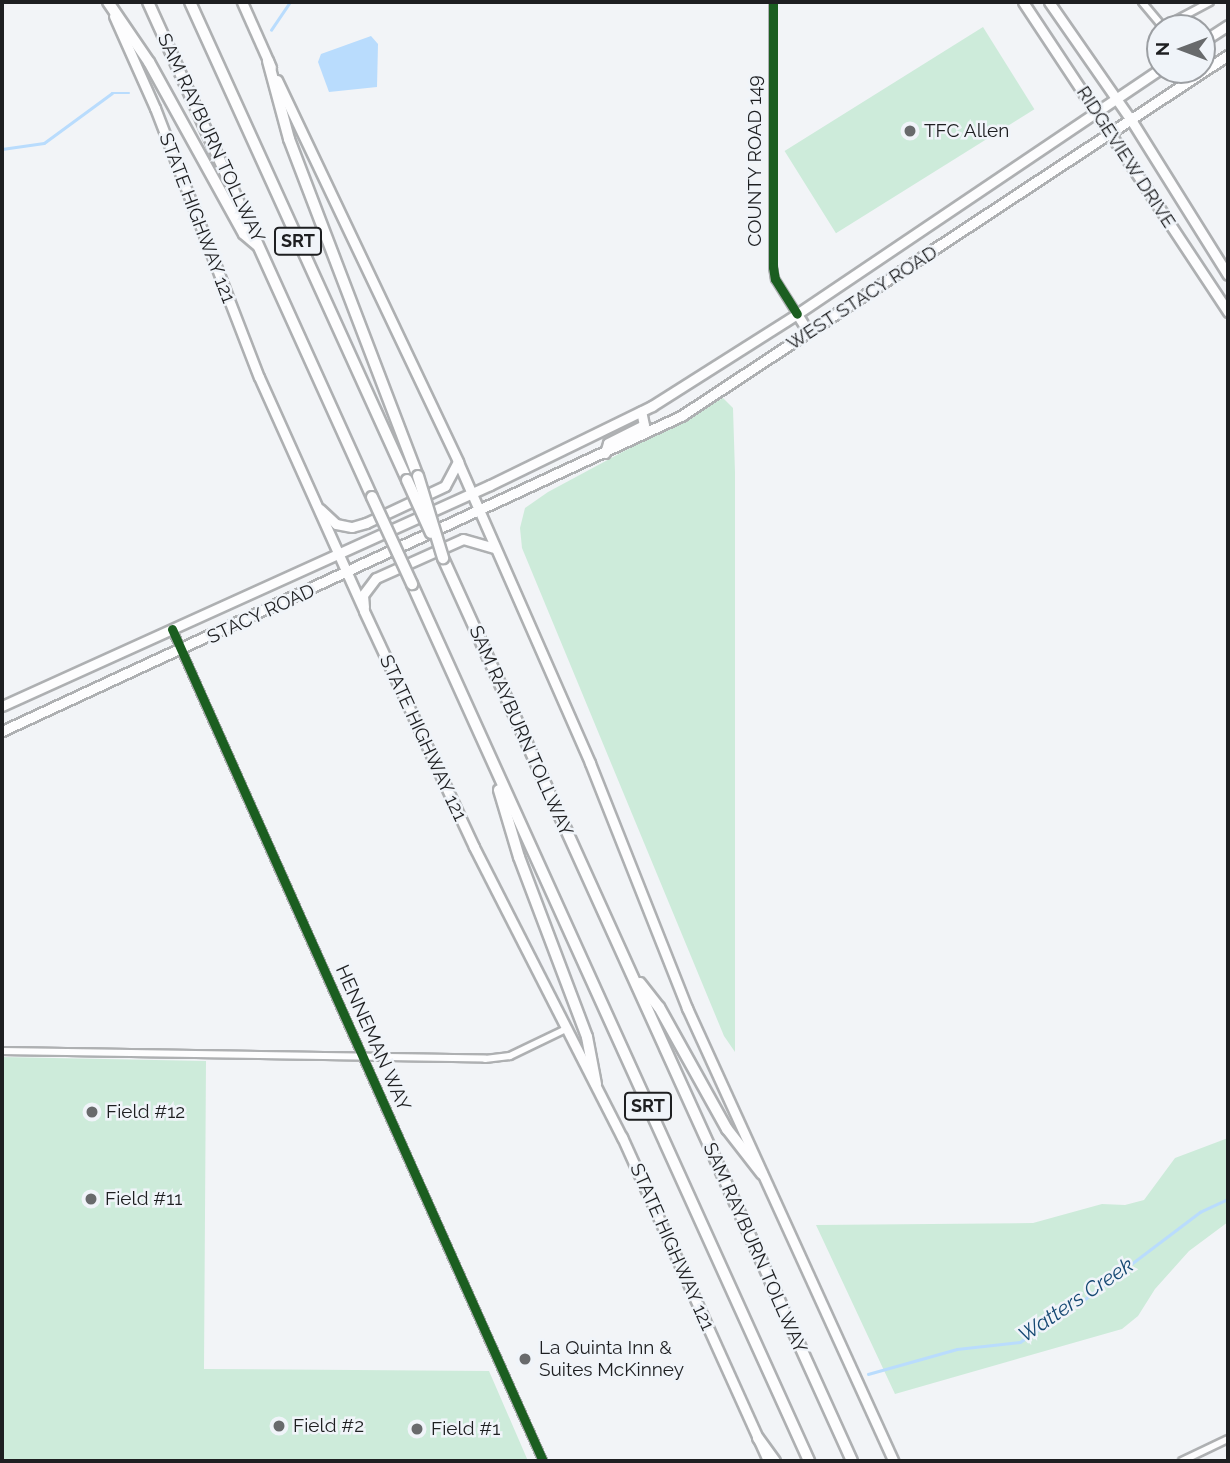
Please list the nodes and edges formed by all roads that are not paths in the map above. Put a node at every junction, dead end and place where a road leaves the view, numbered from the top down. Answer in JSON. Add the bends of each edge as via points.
{"nodes":[{"id":1,"x":108,"y":2,"type":"edge"},
{"id":2,"x":148,"y":2,"type":"edge"},
{"id":3,"x":190,"y":2,"type":"edge"},
{"id":4,"x":242,"y":2,"type":"edge"},
{"id":5,"x":773,"y":2,"type":"edge"},
{"id":6,"x":1023,"y":2,"type":"edge"},
{"id":7,"x":1049,"y":2,"type":"edge"},
{"id":8,"x":1142,"y":2,"type":"edge"},
{"id":9,"x":1210,"y":2,"type":"edge"},
{"id":10,"x":1228,"y":55,"type":"edge"},
{"id":11,"x":268,"y":61,"type":"junction"},
{"id":12,"x":1146,"y":78,"type":"edge"},
{"id":13,"x":1115,"y":98,"type":"junction"},
{"id":14,"x":1096,"y":110,"type":"junction"},
{"id":15,"x":1131,"y":121,"type":"junction"},
{"id":16,"x":1112,"y":133,"type":"junction"},
{"id":17,"x":262,"y":249,"type":"junction"},
{"id":18,"x":1228,"y":275,"type":"edge"},
{"id":19,"x":1228,"y":312,"type":"edge"},
{"id":20,"x":797,"y":314,"type":"junction"},
{"id":21,"x":809,"y":333,"type":"junction"},
{"id":22,"x":641,"y":411,"type":"junction"},
{"id":23,"x":605,"y":453,"type":"junction"},
{"id":24,"x":458,"y":462,"type":"junction"},
{"id":25,"x":412,"y":478,"type":"junction"},
{"id":26,"x":472,"y":493,"type":"junction"},
{"id":27,"x":317,"y":505,"type":"junction"},
{"id":28,"x":480,"y":512,"type":"junction"},
{"id":29,"x":495,"y":548,"type":"junction"},
{"id":30,"x":338,"y":553,"type":"junction"},
{"id":31,"x":348,"y":575,"type":"junction"},
{"id":32,"x":364,"y":611,"type":"junction"},
{"id":33,"x":172,"y":629,"type":"junction"},
{"id":34,"x":182,"y":650,"type":"junction"},
{"id":35,"x":2,"y":706,"type":"edge"},
{"id":36,"x":2,"y":731,"type":"edge"},
{"id":37,"x":487,"y":751,"type":"junction"},
{"id":38,"x":628,"y":969,"type":"junction"},
{"id":39,"x":568,"y":1028,"type":"junction"},
{"id":40,"x":2,"y":1051,"type":"edge"},
{"id":41,"x":363,"y":1059,"type":"junction"},
{"id":42,"x":596,"y":1084,"type":"junction"},
{"id":43,"x":762,"y":1174,"type":"junction"},
{"id":44,"x":758,"y":1438,"type":"junction"},
{"id":45,"x":1228,"y":1439,"type":"edge"},
{"id":46,"x":543,"y":1461,"type":"edge"},
{"id":47,"x":768,"y":1461,"type":"edge"},
{"id":48,"x":775,"y":1461,"type":"edge"},
{"id":49,"x":810,"y":1461,"type":"edge"},
{"id":50,"x":852,"y":1461,"type":"edge"},
{"id":51,"x":893,"y":1461,"type":"edge"},
{"id":52,"x":1182,"y":1461,"type":"edge"}],
"edges":[{"from":1,"to":17,"type":"highway","via":[[149,62],[244,234]]},
{"from":1,"to":27,"type":"main road","name":"STATE HIGHWAY 121","via":[[155,108],[259,377]]},
{"from":2,"to":17,"type":"highway","name":"SAM RAYBURN TOLLWAY","number":"SRT"},
{"from":3,"to":25,"type":"highway","name":"SAM RAYBURN TOLLWAY","number":"SRT"},
{"from":4,"to":11,"type":"main road"},
{"from":5,"to":20,"type":"street","name":"COUNTY ROAD 149","via":[[773,267],[775,279]]},
{"from":6,"to":14,"type":"main road","name":"RIDGEVIEW DRIVE"},
{"from":7,"to":13,"type":"main road","name":"RIDGEVIEW DRIVE"},
{"from":8,"to":9,"type":"street","via":[[1159,26],[1172,26]]},
{"from":10,"to":15,"type":"main road","name":"WEST STACY ROAD"},
{"from":11,"to":24,"type":"main road"},
{"from":11,"to":25,"type":"highway","via":[[289,139]]},
{"from":12,"to":13,"type":"main road","name":"WEST STACY ROAD"},
{"from":13,"to":14,"type":"main road","name":"WEST STACY ROAD"},
{"from":13,"to":15,"type":"main road","name":"RIDGEVIEW DRIVE"},
{"from":14,"to":16,"type":"main road","name":"RIDGEVIEW DRIVE"},
{"from":14,"to":20,"type":"main road","name":"WEST STACY ROAD"},
{"from":15,"to":16,"type":"main road","name":"WEST STACY ROAD"},
{"from":15,"to":18,"type":"main road","name":"RIDGEVIEW DRIVE"},
{"from":16,"to":19,"type":"main road","name":"RIDGEVIEW DRIVE"},
{"from":16,"to":21,"type":"main road","name":"WEST STACY ROAD"},
{"from":17,"to":37,"type":"highway","name":"SAM RAYBURN TOLLWAY","number":"SRT","bridge":true},
{"from":20,"to":21,"type":"main road"},
{"from":20,"to":22,"type":"main road","name":"WEST STACY ROAD"},
{"from":21,"to":23,"type":"main road","name":"WEST STACY ROAD","via":[[692,410]]},
{"from":22,"to":23,"type":"main road","via":[[645,425],[608,443]]},
{"from":22,"to":26,"type":"main road","name":"WEST STACY ROAD"},
{"from":23,"to":28,"type":"main road","name":"WEST STACY ROAD"},
{"from":24,"to":26,"type":"main road"},
{"from":24,"to":27,"type":"main road","via":[[445,486],[366,523],[352,527],[336,524]]},
{"from":25,"to":38,"type":"highway","name":"SAM RAYBURN TOLLWAY","number":"SRT","bridge":true,"via":[[444,562]]},
{"from":26,"to":28,"type":"main road"},
{"from":26,"to":30,"type":"main road","name":"STACY ROAD"},
{"from":27,"to":30,"type":"main road","name":"STATE HIGHWAY 121"},
{"from":28,"to":29,"type":"main road"},
{"from":28,"to":31,"type":"main road","name":"STACY ROAD"},
{"from":29,"to":32,"type":"main road","via":[[463,539],[376,578],[363,594]]},
{"from":29,"to":43,"type":"main road","via":[[590,763],[687,1008]]},
{"from":30,"to":31,"type":"main road","name":"STATE HIGHWAY 121"},
{"from":30,"to":33,"type":"main road","name":"STACY ROAD"},
{"from":31,"to":32,"type":"main road","name":"STATE HIGHWAY 121"},
{"from":31,"to":34,"type":"main road","name":"STACY ROAD"},
{"from":32,"to":39,"type":"main road","name":"STATE HIGHWAY 121","via":[[474,847]]},
{"from":33,"to":34,"type":"street","name":"HENNEMAN WAY"},
{"from":33,"to":35,"type":"main road","name":"STACY ROAD"},
{"from":34,"to":36,"type":"main road","name":"STACY ROAD"},
{"from":34,"to":41,"type":"street","name":"HENNEMAN WAY"},
{"from":37,"to":42,"type":"highway","via":[[519,857],[587,1037]]},
{"from":37,"to":49,"type":"highway","name":"SAM RAYBURN TOLLWAY","number":"SRT"},
{"from":38,"to":43,"type":"highway","via":[[659,1007],[727,1129]]},
{"from":38,"to":50,"type":"highway","name":"SAM RAYBURN TOLLWAY","number":"SRT"},
{"from":39,"to":41,"type":"street","via":[[510,1056]]},
{"from":39,"to":42,"type":"main road","name":"STATE HIGHWAY 121"},
{"from":40,"to":41,"type":"street"},
{"from":41,"to":46,"type":"street","name":"HENNEMAN WAY"},
{"from":42,"to":44,"type":"main road","name":"STATE HIGHWAY 121"},
{"from":43,"to":51,"type":"main road"},
{"from":44,"to":47,"type":"main road","name":"STATE HIGHWAY 121"},
{"from":44,"to":48,"type":"highway"},
{"from":45,"to":52,"type":"street"}]}
